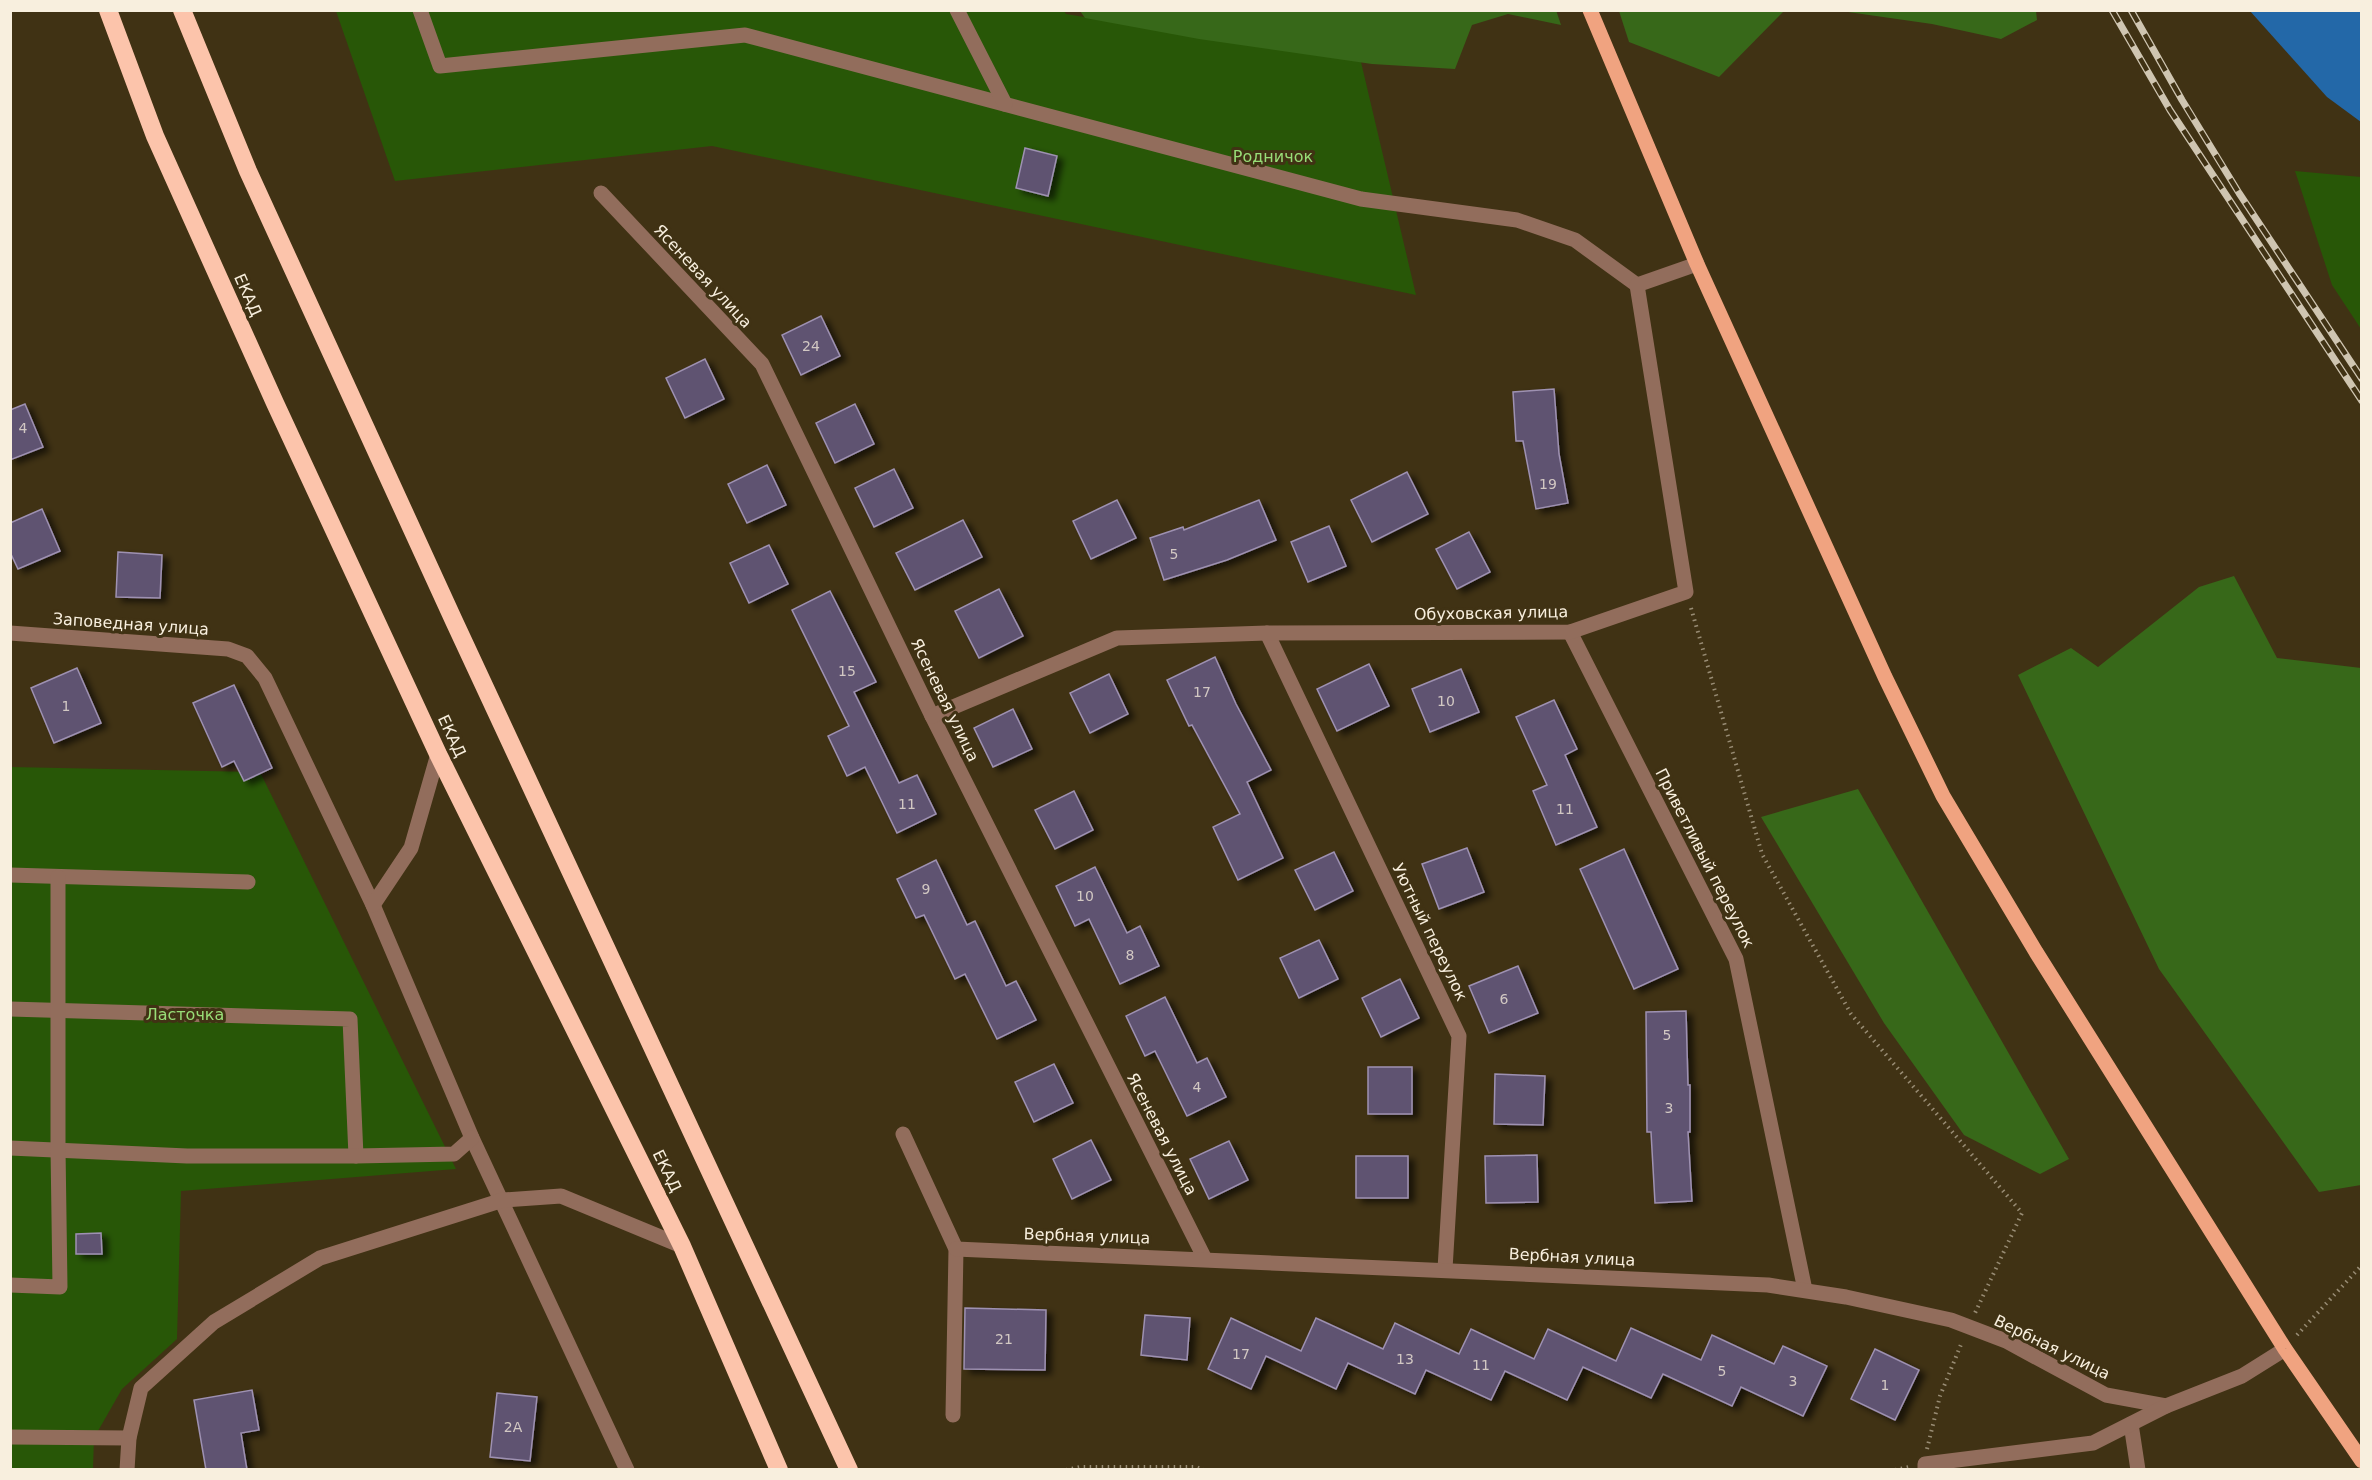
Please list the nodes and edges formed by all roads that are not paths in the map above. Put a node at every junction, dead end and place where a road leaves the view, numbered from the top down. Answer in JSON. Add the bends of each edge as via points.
{"nodes":[{"id":1,"x":108,"y":10,"type":"edge"},
{"id":2,"x":182,"y":10,"type":"edge"},
{"id":3,"x":420,"y":10,"type":"edge"},
{"id":4,"x":957,"y":10,"type":"edge"},
{"id":5,"x":1590,"y":10,"type":"edge"},
{"id":6,"x":1005,"y":104,"type":"junction"},
{"id":7,"x":601,"y":194,"type":"dead end"},
{"id":8,"x":1697,"y":264,"type":"junction"},
{"id":9,"x":1637,"y":285,"type":"junction"},
{"id":10,"x":1570,"y":632,"type":"junction"},
{"id":11,"x":10,"y":633,"type":"edge"},
{"id":12,"x":1267,"y":633,"type":"junction"},
{"id":13,"x":932,"y":716,"type":"junction"},
{"id":14,"x":438,"y":754,"type":"junction"},
{"id":15,"x":10,"y":875,"type":"edge"},
{"id":16,"x":58,"y":877,"type":"junction"},
{"id":17,"x":248,"y":882,"type":"dead end"},
{"id":18,"x":374,"y":904,"type":"junction"},
{"id":19,"x":10,"y":1009,"type":"edge"},
{"id":20,"x":57,"y":1010,"type":"junction"},
{"id":21,"x":903,"y":1134,"type":"dead end"},
{"id":22,"x":472,"y":1138,"type":"junction"},
{"id":23,"x":10,"y":1148,"type":"edge"},
{"id":24,"x":58,"y":1149,"type":"junction"},
{"id":25,"x":356,"y":1156,"type":"junction"},
{"id":26,"x":503,"y":1200,"type":"junction"},
{"id":27,"x":682,"y":1246,"type":"junction"},
{"id":28,"x":956,"y":1249,"type":"junction"},
{"id":29,"x":1205,"y":1259,"type":"junction"},
{"id":30,"x":1445,"y":1269,"type":"junction"},
{"id":31,"x":10,"y":1286,"type":"edge"},
{"id":32,"x":1804,"y":1290,"type":"junction"},
{"id":33,"x":2285,"y":1349,"type":"junction"},
{"id":34,"x":2166,"y":1406,"type":"junction"},
{"id":35,"x":953,"y":1414,"type":"dead end"},
{"id":36,"x":2132,"y":1424,"type":"junction"},
{"id":37,"x":10,"y":1437,"type":"edge"},
{"id":38,"x":129,"y":1438,"type":"junction"},
{"id":39,"x":2361,"y":1461,"type":"edge"},
{"id":40,"x":1925,"y":1467,"type":"edge"},
{"id":41,"x":127,"y":1470,"type":"edge"},
{"id":42,"x":627,"y":1470,"type":"edge"},
{"id":43,"x":779,"y":1470,"type":"edge"},
{"id":44,"x":849,"y":1470,"type":"edge"},
{"id":45,"x":2138,"y":1470,"type":"edge"}],
"edges":[{"from":1,"to":14,"type":"highway","name":"ЕКАД","via":[[155,136]]},
{"from":2,"to":44,"type":"highway","via":[[248,171]]},
{"from":3,"to":6,"type":"street","via":[[440,66],[745,34]]},
{"from":4,"to":6,"type":"street"},
{"from":5,"to":8,"type":"main road"},
{"from":6,"to":9,"type":"street","via":[[1361,198],[1517,220],[1575,240]]},
{"from":7,"to":13,"type":"street","name":"Ясеневая улица","via":[[762,364]]},
{"from":8,"to":9,"type":"street"},
{"from":8,"to":33,"type":"main road","via":[[1943,796]]},
{"from":9,"to":10,"type":"street","name":"Обуховская улица","via":[[1686,592]]},
{"from":10,"to":12,"type":"street","name":"Обуховская улица"},
{"from":10,"to":32,"type":"street","name":"Приветливый переулок","via":[[1736,959]]},
{"from":11,"to":18,"type":"street","name":"Заповедная улица","via":[[228,649],[248,656],[265,678]]},
{"from":12,"to":13,"type":"street","name":"Обуховская улица","via":[[1117,638]]},
{"from":12,"to":30,"type":"street","name":"Уютный переулок","via":[[1459,1036]]},
{"from":13,"to":29,"type":"street","name":"Ясеневая улица"},
{"from":14,"to":18,"type":"street","via":[[411,848]]},
{"from":14,"to":27,"type":"highway","name":"ЕКАД"},
{"from":15,"to":16,"type":"street"},
{"from":16,"to":17,"type":"street"},
{"from":16,"to":20,"type":"street"},
{"from":18,"to":22,"type":"street"},
{"from":19,"to":20,"type":"street"},
{"from":20,"to":24,"type":"street"},
{"from":20,"to":25,"type":"street","via":[[350,1019]]},
{"from":21,"to":28,"type":"street"},
{"from":22,"to":25,"type":"street","via":[[454,1154]]},
{"from":22,"to":26,"type":"street"},
{"from":23,"to":24,"type":"street"},
{"from":24,"to":25,"type":"street","via":[[187,1156]]},
{"from":24,"to":31,"type":"street","via":[[60,1287]]},
{"from":26,"to":27,"type":"street","via":[[561,1196]]},
{"from":26,"to":38,"type":"street","via":[[320,1258],[214,1322],[141,1388]]},
{"from":26,"to":42,"type":"street"},
{"from":27,"to":43,"type":"highway","name":"ЕКАД"},
{"from":28,"to":29,"type":"street","name":"Вербная улица"},
{"from":28,"to":35,"type":"street"},
{"from":29,"to":30,"type":"street","name":"Вербная улица"},
{"from":30,"to":32,"type":"street","name":"Вербная улица"},
{"from":32,"to":34,"type":"street","name":"Вербная улица","via":[[1951,1320],[2006,1341],[2106,1395]]},
{"from":33,"to":34,"type":"street","via":[[2242,1376]]},
{"from":33,"to":39,"type":"main road"},
{"from":34,"to":36,"type":"street"},
{"from":36,"to":40,"type":"street","via":[[2093,1443]]},
{"from":36,"to":45,"type":"street"},
{"from":37,"to":38,"type":"street"},
{"from":38,"to":41,"type":"street"}]}
